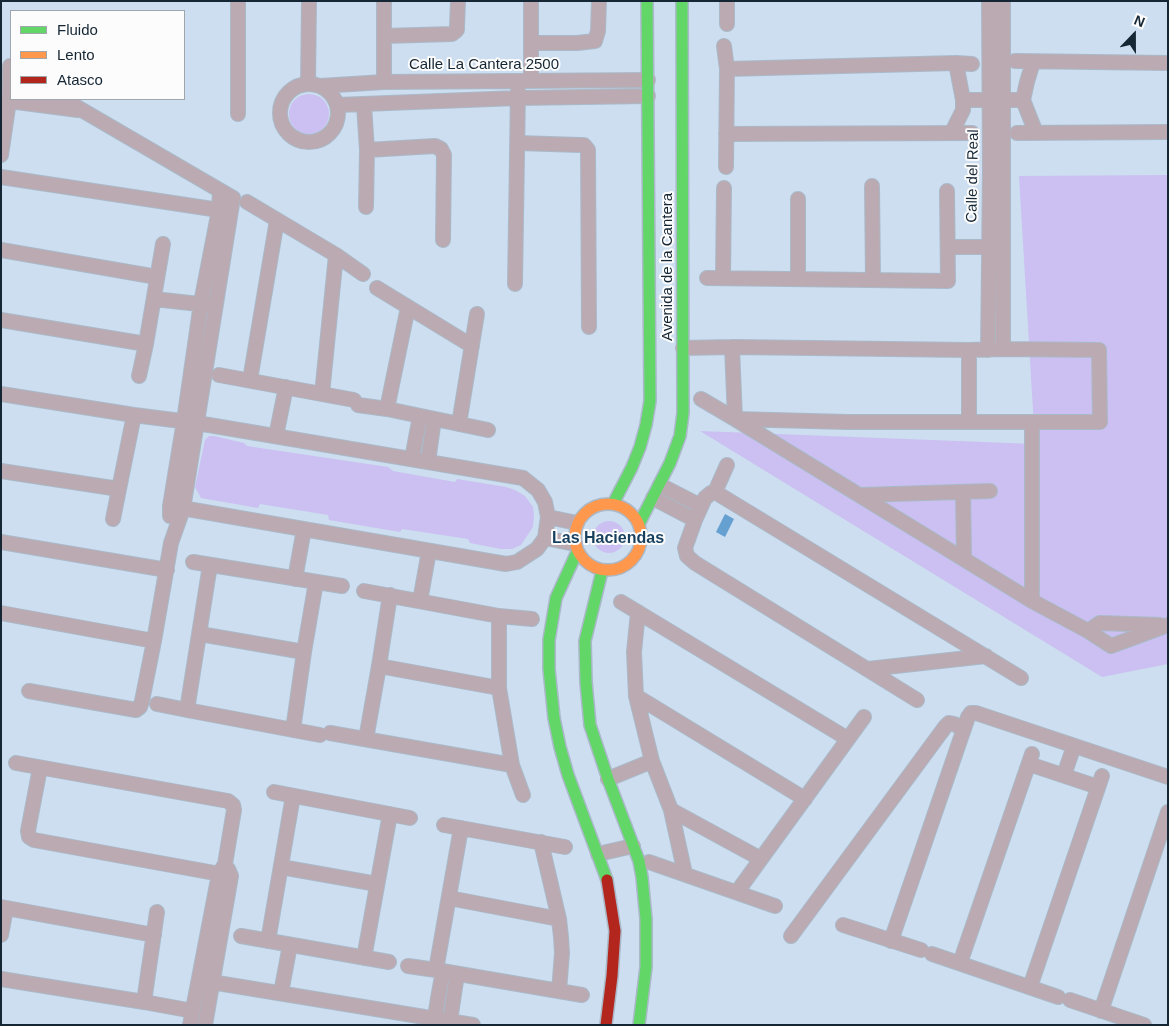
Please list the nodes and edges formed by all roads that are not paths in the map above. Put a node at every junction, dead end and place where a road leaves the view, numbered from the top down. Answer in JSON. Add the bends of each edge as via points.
{"nodes":[{"id":1,"x":238,"y":1,"type":"edge"},
{"id":2,"x":309,"y":1,"type":"edge"},
{"id":3,"x":384,"y":1,"type":"edge"},
{"id":4,"x":458,"y":1,"type":"edge"},
{"id":5,"x":531,"y":1,"type":"edge"},
{"id":6,"x":599,"y":1,"type":"edge"},
{"id":7,"x":647,"y":1,"type":"edge"},
{"id":8,"x":682,"y":1,"type":"edge"},
{"id":9,"x":727,"y":1,"type":"edge"},
{"id":10,"x":989,"y":1,"type":"edge"},
{"id":11,"x":1003,"y":1,"type":"edge"},
{"id":12,"x":727,"y":24,"type":"dead end"},
{"id":13,"x":384,"y":36,"type":"junction"},
{"id":14,"x":532,"y":43,"type":"junction"},
{"id":15,"x":724,"y":46,"type":"dead end"},
{"id":16,"x":1015,"y":61,"type":"dead end"},
{"id":17,"x":1033,"y":62,"type":"junction"},
{"id":18,"x":956,"y":63,"type":"junction"},
{"id":19,"x":1168,"y":63,"type":"edge"},
{"id":20,"x":7,"y":64,"type":"edge"},
{"id":21,"x":972,"y":64,"type":"dead end"},
{"id":22,"x":727,"y":69,"type":"junction"},
{"id":23,"x":648,"y":80,"type":"junction"},
{"id":24,"x":525,"y":81,"type":"junction"},
{"id":25,"x":384,"y":82,"type":"junction"},
{"id":26,"x":314,"y":85,"type":"junction"},
{"id":27,"x":648,"y":96,"type":"junction"},
{"id":28,"x":518,"y":98,"type":"junction"},
{"id":29,"x":65,"y":100,"type":"edge"},
{"id":30,"x":963,"y":100,"type":"junction"},
{"id":31,"x":996,"y":100,"type":"junction"},
{"id":32,"x":1023,"y":100,"type":"junction"},
{"id":33,"x":9,"y":101,"type":"junction"},
{"id":34,"x":337,"y":105,"type":"junction"},
{"id":35,"x":364,"y":105,"type":"junction"},
{"id":36,"x":82,"y":110,"type":"junction"},
{"id":37,"x":238,"y":114,"type":"dead end"},
{"id":38,"x":952,"y":132,"type":"junction"},
{"id":39,"x":1168,"y":132,"type":"edge"},
{"id":40,"x":972,"y":133,"type":"dead end"},
{"id":41,"x":1017,"y":133,"type":"dead end"},
{"id":42,"x":1036,"y":133,"type":"junction"},
{"id":43,"x":726,"y":134,"type":"junction"},
{"id":44,"x":518,"y":143,"type":"junction"},
{"id":45,"x":367,"y":150,"type":"junction"},
{"id":46,"x":1,"y":155,"type":"edge"},
{"id":47,"x":726,"y":167,"type":"dead end"},
{"id":48,"x":997,"y":170,"type":"junction"},
{"id":49,"x":1,"y":177,"type":"edge"},
{"id":50,"x":872,"y":186,"type":"dead end"},
{"id":51,"x":724,"y":188,"type":"dead end"},
{"id":52,"x":947,"y":191,"type":"dead end"},
{"id":53,"x":798,"y":199,"type":"dead end"},
{"id":54,"x":247,"y":202,"type":"dead end"},
{"id":55,"x":366,"y":207,"type":"dead end"},
{"id":56,"x":224,"y":212,"type":"junction"},
{"id":57,"x":277,"y":220,"type":"junction"},
{"id":58,"x":443,"y":240,"type":"dead end"},
{"id":59,"x":163,"y":244,"type":"dead end"},
{"id":60,"x":948,"y":247,"type":"junction"},
{"id":61,"x":989,"y":247,"type":"junction"},
{"id":62,"x":1003,"y":247,"type":"junction"},
{"id":63,"x":1,"y":250,"type":"edge"},
{"id":64,"x":218,"y":251,"type":"junction"},
{"id":65,"x":336,"y":255,"type":"junction"},
{"id":66,"x":363,"y":274,"type":"dead end"},
{"id":67,"x":158,"y":276,"type":"junction"},
{"id":68,"x":707,"y":278,"type":"dead end"},
{"id":69,"x":724,"y":278,"type":"junction"},
{"id":70,"x":798,"y":279,"type":"junction"},
{"id":71,"x":873,"y":280,"type":"junction"},
{"id":72,"x":515,"y":284,"type":"dead end"},
{"id":73,"x":377,"y":288,"type":"dead end"},
{"id":74,"x":154,"y":299,"type":"junction"},
{"id":75,"x":200,"y":304,"type":"junction"},
{"id":76,"x":216,"y":306,"type":"junction"},
{"id":77,"x":408,"y":307,"type":"junction"},
{"id":78,"x":477,"y":314,"type":"dead end"},
{"id":79,"x":1,"y":320,"type":"edge"},
{"id":80,"x":589,"y":327,"type":"dead end"},
{"id":81,"x":146,"y":344,"type":"junction"},
{"id":82,"x":472,"y":346,"type":"junction"},
{"id":83,"x":732,"y":347,"type":"junction"},
{"id":84,"x":683,"y":348,"type":"junction"},
{"id":85,"x":1003,"y":349,"type":"junction"},
{"id":86,"x":969,"y":350,"type":"junction"},
{"id":87,"x":988,"y":350,"type":"junction"},
{"id":88,"x":219,"y":375,"type":"dead end"},
{"id":89,"x":139,"y":376,"type":"dead end"},
{"id":90,"x":250,"y":380,"type":"junction"},
{"id":91,"x":289,"y":388,"type":"junction"},
{"id":92,"x":1,"y":394,"type":"edge"},
{"id":93,"x":322,"y":394,"type":"junction"},
{"id":94,"x":700,"y":399,"type":"dead end"},
{"id":95,"x":387,"y":409,"type":"junction"},
{"id":96,"x":134,"y":415,"type":"junction"},
{"id":97,"x":427,"y":418,"type":"junction"},
{"id":98,"x":736,"y":419,"type":"junction"},
{"id":99,"x":191,"y":422,"type":"junction"},
{"id":100,"x":969,"y":422,"type":"junction"},
{"id":101,"x":1032,"y":422,"type":"junction"},
{"id":102,"x":459,"y":424,"type":"junction"},
{"id":103,"x":488,"y":430,"type":"dead end"},
{"id":104,"x":281,"y":437,"type":"junction"},
{"id":105,"x":412,"y":459,"type":"junction"},
{"id":106,"x":428,"y":462,"type":"junction"},
{"id":107,"x":727,"y":465,"type":"dead end"},
{"id":108,"x":1,"y":471,"type":"edge"},
{"id":109,"x":660,"y":484,"type":"junction"},
{"id":110,"x":119,"y":488,"type":"junction"},
{"id":111,"x":990,"y":491,"type":"dead end"},
{"id":112,"x":716,"y":492,"type":"junction"},
{"id":113,"x":964,"y":492,"type":"junction"},
{"id":114,"x":860,"y":495,"type":"junction"},
{"id":115,"x":653,"y":498,"type":"junction"},
{"id":116,"x":613,"y":504,"type":"junction"},
{"id":117,"x":701,"y":506,"type":"junction"},
{"id":118,"x":176,"y":507,"type":"junction"},
{"id":119,"x":548,"y":517,"type":"junction"},
{"id":120,"x":112,"y":519,"type":"dead end"},
{"id":121,"x":694,"y":520,"type":"junction"},
{"id":122,"x":577,"y":523,"type":"junction"},
{"id":123,"x":639,"y":524,"type":"junction"},
{"id":124,"x":304,"y":529,"type":"junction"},
{"id":125,"x":545,"y":538,"type":"junction"},
{"id":126,"x":1,"y":542,"type":"edge"},
{"id":127,"x":576,"y":548,"type":"junction"},
{"id":128,"x":429,"y":551,"type":"junction"},
{"id":129,"x":964,"y":558,"type":"junction"},
{"id":130,"x":193,"y":562,"type":"dead end"},
{"id":131,"x":210,"y":565,"type":"junction"},
{"id":132,"x":167,"y":570,"type":"junction"},
{"id":133,"x":602,"y":571,"type":"junction"},
{"id":134,"x":295,"y":579,"type":"junction"},
{"id":135,"x":316,"y":582,"type":"junction"},
{"id":136,"x":342,"y":586,"type":"dead end"},
{"id":137,"x":364,"y":591,"type":"dead end"},
{"id":138,"x":390,"y":595,"type":"junction"},
{"id":139,"x":420,"y":601,"type":"junction"},
{"id":140,"x":1032,"y":601,"type":"junction"},
{"id":141,"x":621,"y":602,"type":"dead end"},
{"id":142,"x":638,"y":612,"type":"junction"},
{"id":143,"x":1,"y":613,"type":"edge"},
{"id":144,"x":499,"y":616,"type":"junction"},
{"id":145,"x":532,"y":619,"type":"dead end"},
{"id":146,"x":1168,"y":625,"type":"edge"},
{"id":147,"x":1088,"y":631,"type":"junction"},
{"id":148,"x":200,"y":634,"type":"junction"},
{"id":149,"x":154,"y":641,"type":"junction"},
{"id":150,"x":304,"y":652,"type":"junction"},
{"id":151,"x":986,"y":656,"type":"junction"},
{"id":152,"x":380,"y":666,"type":"junction"},
{"id":153,"x":868,"y":669,"type":"junction"},
{"id":154,"x":1020,"y":678,"type":"dead end"},
{"id":155,"x":498,"y":688,"type":"junction"},
{"id":156,"x":29,"y":692,"type":"dead end"},
{"id":157,"x":636,"y":696,"type":"junction"},
{"id":158,"x":917,"y":700,"type":"dead end"},
{"id":159,"x":158,"y":704,"type":"dead end"},
{"id":160,"x":187,"y":710,"type":"junction"},
{"id":161,"x":864,"y":716,"type":"dead end"},
{"id":162,"x":964,"y":729,"type":"junction"},
{"id":163,"x":293,"y":730,"type":"junction"},
{"id":164,"x":366,"y":739,"type":"junction"},
{"id":165,"x":848,"y":739,"type":"junction"},
{"id":166,"x":1074,"y":746,"type":"junction"},
{"id":167,"x":652,"y":761,"type":"junction"},
{"id":168,"x":16,"y":763,"type":"dead end"},
{"id":169,"x":512,"y":765,"type":"junction"},
{"id":170,"x":40,"y":768,"type":"junction"},
{"id":171,"x":1064,"y":775,"type":"junction"},
{"id":172,"x":1168,"y":777,"type":"edge"},
{"id":173,"x":608,"y":779,"type":"junction"},
{"id":174,"x":274,"y":792,"type":"dead end"},
{"id":175,"x":293,"y":796,"type":"junction"},
{"id":176,"x":523,"y":796,"type":"dead end"},
{"id":177,"x":805,"y":799,"type":"junction"},
{"id":178,"x":671,"y":810,"type":"junction"},
{"id":179,"x":1168,"y":813,"type":"edge"},
{"id":180,"x":390,"y":814,"type":"junction"},
{"id":181,"x":410,"y":818,"type":"dead end"},
{"id":182,"x":444,"y":825,"type":"dead end"},
{"id":183,"x":461,"y":828,"type":"junction"},
{"id":184,"x":541,"y":842,"type":"junction"},
{"id":185,"x":565,"y":846,"type":"dead end"},
{"id":186,"x":633,"y":846,"type":"junction"},
{"id":187,"x":598,"y":854,"type":"junction"},
{"id":188,"x":761,"y":859,"type":"junction"},
{"id":189,"x":649,"y":862,"type":"dead end"},
{"id":190,"x":281,"y":867,"type":"junction"},
{"id":191,"x":225,"y":871,"type":"junction"},
{"id":192,"x":684,"y":874,"type":"junction"},
{"id":193,"x":377,"y":884,"type":"junction"},
{"id":194,"x":737,"y":892,"type":"junction"},
{"id":195,"x":449,"y":898,"type":"junction"},
{"id":196,"x":776,"y":906,"type":"dead end"},
{"id":197,"x":4,"y":908,"type":"edge"},
{"id":198,"x":158,"y":912,"type":"dead end"},
{"id":199,"x":559,"y":919,"type":"junction"},
{"id":200,"x":843,"y":925,"type":"dead end"},
{"id":201,"x":1,"y":935,"type":"edge"},
{"id":202,"x":154,"y":936,"type":"junction"},
{"id":203,"x":241,"y":936,"type":"dead end"},
{"id":204,"x":791,"y":936,"type":"dead end"},
{"id":205,"x":891,"y":940,"type":"junction"},
{"id":206,"x":268,"y":941,"type":"junction"},
{"id":207,"x":290,"y":945,"type":"junction"},
{"id":208,"x":364,"y":958,"type":"junction"},
{"id":209,"x":389,"y":962,"type":"dead end"},
{"id":210,"x":960,"y":964,"type":"junction"},
{"id":211,"x":408,"y":966,"type":"dead end"},
{"id":212,"x":445,"y":972,"type":"junction"},
{"id":213,"x":1,"y":979,"type":"edge"},
{"id":214,"x":206,"y":981,"type":"junction"},
{"id":215,"x":1030,"y":988,"type":"junction"},
{"id":216,"x":559,"y":991,"type":"junction"},
{"id":217,"x":282,"y":993,"type":"junction"},
{"id":218,"x":582,"y":996,"type":"dead end"},
{"id":219,"x":144,"y":997,"type":"junction"},
{"id":220,"x":1101,"y":1011,"type":"junction"},
{"id":221,"x":193,"y":1013,"type":"edge"},
{"id":222,"x":435,"y":1018,"type":"junction"},
{"id":223,"x":450,"y":1020,"type":"junction"},
{"id":224,"x":206,"y":1025,"type":"edge"},
{"id":225,"x":473,"y":1025,"type":"edge"},
{"id":226,"x":606,"y":1025,"type":"edge"},
{"id":227,"x":639,"y":1025,"type":"edge"},
{"id":228,"x":1144,"y":1025,"type":"edge"}],
"edges":[{"from":1,"to":37,"type":"street"},
{"from":2,"to":26,"type":"street"},
{"from":3,"to":13,"type":"street"},
{"from":4,"to":13,"type":"street","via":[[458,26],[452,34]]},
{"from":5,"to":14,"type":"street"},
{"from":6,"to":14,"type":"street","via":[[595,41]]},
{"from":7,"to":23,"type":"street","name":"Avenida de la Cantera"},
{"from":8,"to":84,"type":"street","name":"Avenida de la Cantera"},
{"from":9,"to":12,"type":"street"},
{"from":10,"to":31,"type":"street","name":"Calle del Real"},
{"from":11,"to":31,"type":"street","name":"Calle del Real"},
{"from":13,"to":25,"type":"street"},
{"from":14,"to":24,"type":"street"},
{"from":15,"to":22,"type":"street"},
{"from":16,"to":17,"type":"street"},
{"from":17,"to":19,"type":"street"},
{"from":17,"to":32,"type":"street"},
{"from":18,"to":21,"type":"street"},
{"from":18,"to":22,"type":"street"},
{"from":18,"to":30,"type":"street"},
{"from":20,"to":33,"type":"street"},
{"from":22,"to":43,"type":"street"},
{"from":23,"to":24,"type":"street","name":"Calle La Cantera 2500"},
{"from":23,"to":27,"type":"street","name":"Avenida de la Cantera"},
{"from":24,"to":25,"type":"street","name":"Calle La Cantera 2500"},
{"from":24,"to":28,"type":"street"},
{"from":25,"to":26,"type":"street","name":"Calle La Cantera 2500"},
{"from":26,"to":34,"type":"street","via":[[328,91]]},
{"from":26,"to":34,"type":"street","via":[[301,85],[286,96],[280,114],[287,132],[304,141],[314,142],[323,138],[336,124]]},
{"from":27,"to":28,"type":"street"},
{"from":27,"to":116,"type":"street","name":"Avenida de la Cantera","via":[[655,373],[642,440]]},
{"from":28,"to":35,"type":"street"},
{"from":28,"to":44,"type":"street"},
{"from":29,"to":36,"type":"street"},
{"from":30,"to":31,"type":"street"},
{"from":30,"to":38,"type":"street","via":[[963,110]]},
{"from":31,"to":32,"type":"street"},
{"from":31,"to":48,"type":"street","name":"Calle del Real"},
{"from":32,"to":42,"type":"street"},
{"from":33,"to":36,"type":"street"},
{"from":33,"to":46,"type":"street"},
{"from":34,"to":35,"type":"street"},
{"from":35,"to":45,"type":"street"},
{"from":36,"to":56,"type":"street","via":[[220,191]]},
{"from":38,"to":40,"type":"street"},
{"from":38,"to":43,"type":"street"},
{"from":39,"to":42,"type":"street"},
{"from":41,"to":42,"type":"street"},
{"from":43,"to":47,"type":"street"},
{"from":44,"to":72,"type":"street"},
{"from":44,"to":80,"type":"street","via":[[584,145],[588,150]]},
{"from":45,"to":55,"type":"street"},
{"from":45,"to":58,"type":"street","via":[[435,146],[441,149],[444,156]]},
{"from":48,"to":61,"type":"street","name":"Calle del Real"},
{"from":48,"to":62,"type":"street","name":"Calle del Real"},
{"from":49,"to":56,"type":"street"},
{"from":50,"to":71,"type":"street"},
{"from":51,"to":69,"type":"street"},
{"from":52,"to":60,"type":"street"},
{"from":53,"to":70,"type":"street"},
{"from":54,"to":57,"type":"street"},
{"from":56,"to":64,"type":"street"},
{"from":57,"to":65,"type":"street"},
{"from":57,"to":90,"type":"street"},
{"from":59,"to":67,"type":"street"},
{"from":60,"to":61,"type":"street"},
{"from":60,"to":71,"type":"street","via":[[948,281]]},
{"from":61,"to":62,"type":"street"},
{"from":61,"to":87,"type":"street","name":"Calle del Real"},
{"from":62,"to":85,"type":"street","name":"Calle del Real"},
{"from":63,"to":67,"type":"street"},
{"from":64,"to":75,"type":"street"},
{"from":64,"to":76,"type":"street"},
{"from":65,"to":66,"type":"street"},
{"from":65,"to":93,"type":"street"},
{"from":67,"to":74,"type":"street"},
{"from":68,"to":69,"type":"street"},
{"from":69,"to":70,"type":"street"},
{"from":70,"to":71,"type":"street"},
{"from":73,"to":77,"type":"street"},
{"from":74,"to":75,"type":"street"},
{"from":74,"to":81,"type":"street"},
{"from":75,"to":76,"type":"street"},
{"from":75,"to":99,"type":"street"},
{"from":76,"to":99,"type":"street"},
{"from":77,"to":82,"type":"street"},
{"from":77,"to":95,"type":"street"},
{"from":78,"to":82,"type":"street"},
{"from":79,"to":81,"type":"street"},
{"from":81,"to":89,"type":"street"},
{"from":82,"to":102,"type":"street"},
{"from":83,"to":84,"type":"street"},
{"from":83,"to":86,"type":"street"},
{"from":83,"to":98,"type":"street"},
{"from":84,"to":109,"type":"street","name":"Avenida de la Cantera","via":[[679,373],[683,413],[681,430]]},
{"from":85,"to":87,"type":"street"},
{"from":85,"to":101,"type":"street","via":[[1099,350],[1100,422]]},
{"from":86,"to":87,"type":"street"},
{"from":86,"to":100,"type":"street"},
{"from":88,"to":90,"type":"street"},
{"from":90,"to":91,"type":"street"},
{"from":91,"to":93,"type":"street"},
{"from":91,"to":104,"type":"street"},
{"from":92,"to":96,"type":"street"},
{"from":93,"to":95,"type":"street"},
{"from":94,"to":98,"type":"street"},
{"from":95,"to":97,"type":"street"},
{"from":96,"to":99,"type":"street"},
{"from":96,"to":110,"type":"street"},
{"from":97,"to":102,"type":"street"},
{"from":97,"to":105,"type":"street"},
{"from":97,"to":106,"type":"street"},
{"from":98,"to":100,"type":"street"},
{"from":98,"to":114,"type":"street"},
{"from":99,"to":104,"type":"street"},
{"from":99,"to":118,"type":"street"},
{"from":100,"to":101,"type":"street"},
{"from":101,"to":140,"type":"street"},
{"from":102,"to":103,"type":"street"},
{"from":104,"to":105,"type":"street"},
{"from":105,"to":106,"type":"street"},
{"from":106,"to":119,"type":"street","via":[[523,478],[538,490]]},
{"from":107,"to":112,"type":"street"},
{"from":108,"to":110,"type":"street"},
{"from":109,"to":115,"type":"street","name":"Avenida de la Cantera"},
{"from":109,"to":117,"type":"street"},
{"from":110,"to":120,"type":"street"},
{"from":111,"to":113,"type":"street"},
{"from":112,"to":117,"type":"street","via":[[708,495]]},
{"from":112,"to":151,"type":"street"},
{"from":113,"to":114,"type":"street"},
{"from":113,"to":129,"type":"street"},
{"from":114,"to":129,"type":"street"},
{"from":115,"to":121,"type":"street"},
{"from":115,"to":123,"type":"street","name":"Avenida de la Cantera"},
{"from":116,"to":122,"type":"street","via":[[593,507]]},
{"from":116,"to":123,"type":"street","via":[[628,511]]},
{"from":117,"to":121,"type":"street"},
{"from":118,"to":124,"type":"street"},
{"from":118,"to":132,"type":"street"},
{"from":119,"to":122,"type":"street"},
{"from":119,"to":125,"type":"street"},
{"from":121,"to":153,"type":"street","via":[[685,548],[687,556],[695,563]]},
{"from":122,"to":127,"type":"street"},
{"from":123,"to":133,"type":"street","via":[[641,544],[631,562],[622,568]]},
{"from":124,"to":128,"type":"street"},
{"from":124,"to":134,"type":"street"},
{"from":125,"to":127,"type":"street"},
{"from":125,"to":128,"type":"street","via":[[528,555],[506,564]]},
{"from":126,"to":132,"type":"street"},
{"from":127,"to":133,"type":"street","via":[[583,560]]},
{"from":127,"to":187,"type":"street","via":[[556,598],[549,640],[549,669],[560,748]]},
{"from":128,"to":139,"type":"street"},
{"from":129,"to":140,"type":"street"},
{"from":130,"to":131,"type":"street"},
{"from":131,"to":134,"type":"street"},
{"from":131,"to":148,"type":"street"},
{"from":132,"to":149,"type":"street"},
{"from":133,"to":173,"type":"street","via":[[585,641],[586,682],[590,724]]},
{"from":134,"to":135,"type":"street"},
{"from":135,"to":136,"type":"street"},
{"from":135,"to":150,"type":"street"},
{"from":137,"to":138,"type":"street"},
{"from":138,"to":139,"type":"street"},
{"from":138,"to":152,"type":"street"},
{"from":139,"to":144,"type":"street"},
{"from":140,"to":147,"type":"street"},
{"from":141,"to":142,"type":"street"},
{"from":142,"to":157,"type":"street","via":[[634,652]]},
{"from":142,"to":165,"type":"street"},
{"from":143,"to":149,"type":"street"},
{"from":144,"to":145,"type":"street"},
{"from":144,"to":155,"type":"street"},
{"from":146,"to":147,"type":"street","via":[[1100,623]]},
{"from":146,"to":147,"type":"street","via":[[1111,646]]},
{"from":148,"to":150,"type":"street"},
{"from":148,"to":160,"type":"street"},
{"from":149,"to":156,"type":"street","via":[[142,701],[136,710]]},
{"from":150,"to":163,"type":"street"},
{"from":151,"to":153,"type":"street"},
{"from":151,"to":154,"type":"street"},
{"from":152,"to":155,"type":"street"},
{"from":152,"to":164,"type":"street"},
{"from":153,"to":158,"type":"street"},
{"from":155,"to":169,"type":"street"},
{"from":157,"to":167,"type":"street"},
{"from":157,"to":177,"type":"street"},
{"from":159,"to":160,"type":"street"},
{"from":160,"to":163,"type":"street"},
{"from":161,"to":165,"type":"street"},
{"from":162,"to":166,"type":"street","via":[[968,717],[976,713]]},
{"from":162,"to":204,"type":"street","via":[[954,724],[945,727]]},
{"from":162,"to":205,"type":"street"},
{"from":163,"to":164,"type":"street"},
{"from":164,"to":169,"type":"street"},
{"from":165,"to":177,"type":"street"},
{"from":166,"to":171,"type":"street"},
{"from":166,"to":172,"type":"street"},
{"from":167,"to":173,"type":"street"},
{"from":167,"to":178,"type":"street"},
{"from":168,"to":170,"type":"street"},
{"from":169,"to":176,"type":"street"},
{"from":170,"to":191,"type":"street","via":[[228,801],[234,810]]},
{"from":170,"to":191,"type":"street","via":[[28,831],[34,840]]},
{"from":171,"to":210,"type":"street","via":[[1030,759]]},
{"from":171,"to":215,"type":"street","via":[[1100,781]]},
{"from":173,"to":186,"type":"street"},
{"from":174,"to":175,"type":"street"},
{"from":175,"to":180,"type":"street"},
{"from":175,"to":190,"type":"street"},
{"from":177,"to":188,"type":"street"},
{"from":178,"to":188,"type":"street"},
{"from":178,"to":192,"type":"street"},
{"from":179,"to":220,"type":"street"},
{"from":180,"to":181,"type":"street"},
{"from":180,"to":193,"type":"street"},
{"from":182,"to":183,"type":"street"},
{"from":183,"to":184,"type":"street"},
{"from":183,"to":195,"type":"street"},
{"from":184,"to":185,"type":"street"},
{"from":184,"to":199,"type":"street"},
{"from":186,"to":187,"type":"street"},
{"from":186,"to":227,"type":"street","via":[[642,877],[646,919],[646,967]]},
{"from":187,"to":226,"type":"street","via":[[606,877],[615,931]]},
{"from":188,"to":194,"type":"street"},
{"from":189,"to":192,"type":"street"},
{"from":190,"to":193,"type":"street"},
{"from":190,"to":206,"type":"street"},
{"from":191,"to":214,"type":"street"},
{"from":192,"to":194,"type":"street"},
{"from":193,"to":208,"type":"street"},
{"from":194,"to":196,"type":"street"},
{"from":195,"to":199,"type":"street"},
{"from":195,"to":212,"type":"street"},
{"from":197,"to":201,"type":"street"},
{"from":197,"to":202,"type":"street"},
{"from":198,"to":202,"type":"street"},
{"from":199,"to":216,"type":"street","via":[[562,953]]},
{"from":200,"to":205,"type":"street"},
{"from":202,"to":219,"type":"street"},
{"from":203,"to":206,"type":"street"},
{"from":205,"to":210,"type":"street"},
{"from":206,"to":207,"type":"street"},
{"from":207,"to":208,"type":"street"},
{"from":207,"to":217,"type":"street"},
{"from":208,"to":209,"type":"street"},
{"from":210,"to":215,"type":"street"},
{"from":211,"to":212,"type":"street"},
{"from":212,"to":216,"type":"street"},
{"from":212,"to":222,"type":"street"},
{"from":212,"to":223,"type":"street"},
{"from":213,"to":219,"type":"street"},
{"from":214,"to":217,"type":"street"},
{"from":214,"to":221,"type":"street"},
{"from":214,"to":224,"type":"street"},
{"from":215,"to":220,"type":"street"},
{"from":216,"to":218,"type":"street"},
{"from":217,"to":222,"type":"street"},
{"from":219,"to":221,"type":"street"},
{"from":220,"to":228,"type":"street"},
{"from":222,"to":223,"type":"street"},
{"from":223,"to":225,"type":"street"}]}
